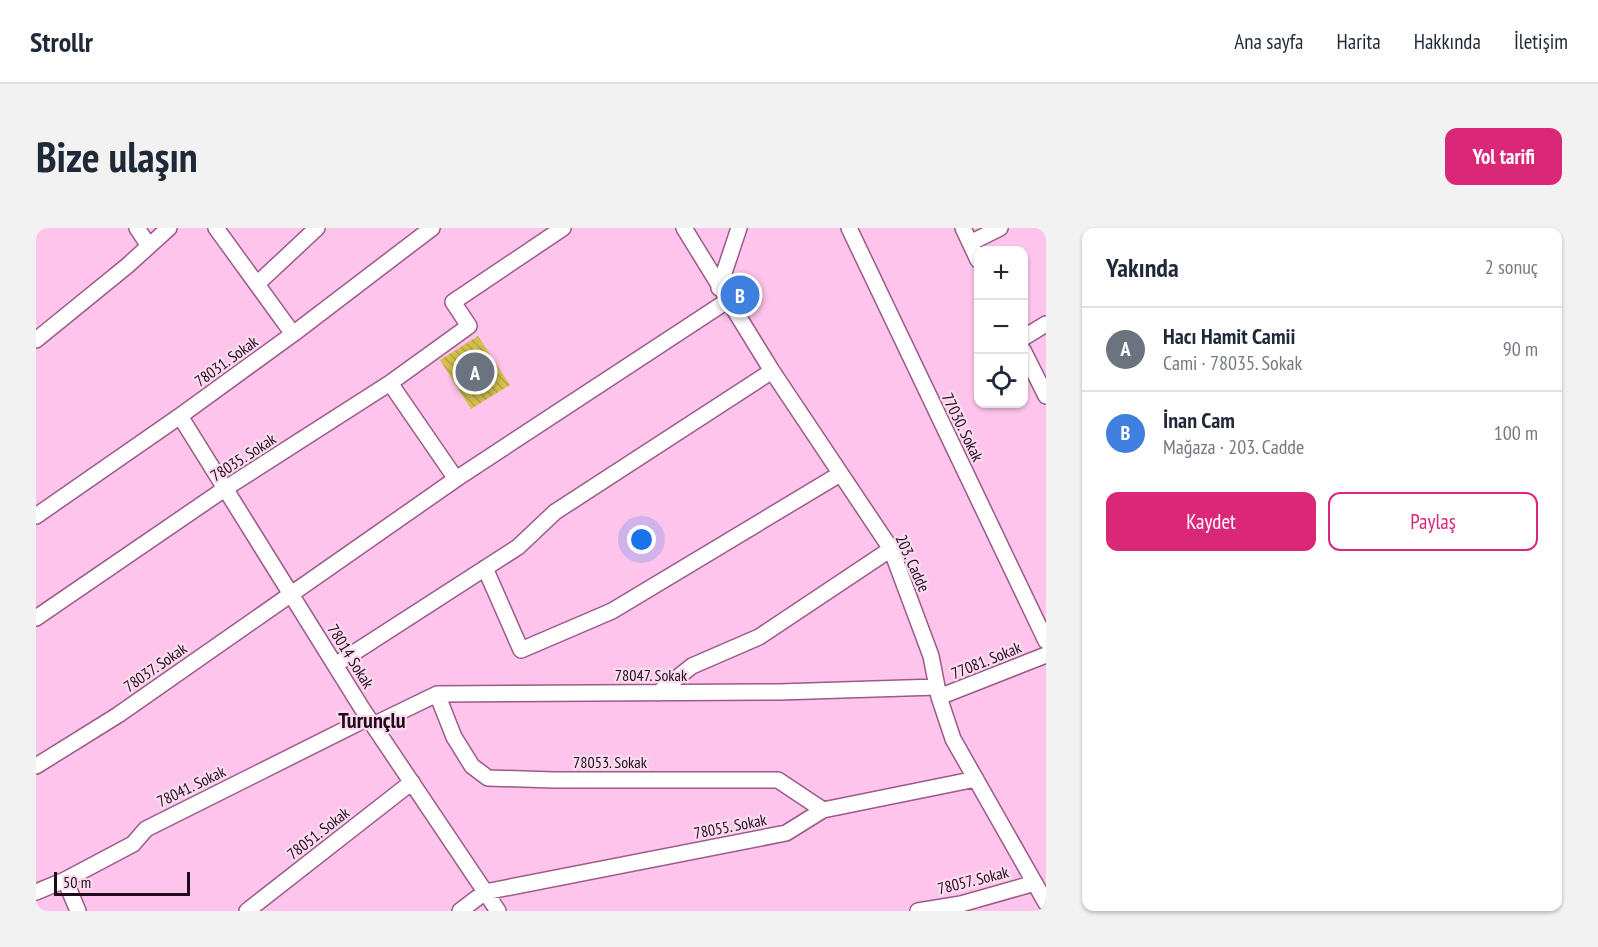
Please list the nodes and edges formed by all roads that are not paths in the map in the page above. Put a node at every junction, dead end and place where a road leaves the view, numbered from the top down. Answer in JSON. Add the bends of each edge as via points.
{"nodes":[{"id":1,"x":137,"y":228,"type":"edge"},
{"id":2,"x":169,"y":228,"type":"edge"},
{"id":3,"x":216,"y":228,"type":"edge"},
{"id":4,"x":317,"y":228,"type":"edge"},
{"id":5,"x":432,"y":228,"type":"edge"},
{"id":6,"x":563,"y":228,"type":"edge"},
{"id":7,"x":684,"y":228,"type":"edge"},
{"id":8,"x":739,"y":228,"type":"edge"},
{"id":9,"x":849,"y":228,"type":"edge"},
{"id":10,"x":963,"y":228,"type":"edge"},
{"id":11,"x":1000,"y":228,"type":"edge"},
{"id":12,"x":970,"y":243,"type":"junction"},
{"id":13,"x":149,"y":246,"type":"junction"},
{"id":14,"x":974,"y":252,"type":"edge"},
{"id":15,"x":257,"y":284,"type":"junction"},
{"id":16,"x":724,"y":294,"type":"junction"},
{"id":17,"x":1046,"y":324,"type":"edge"},
{"id":18,"x":39,"y":332,"type":"edge"},
{"id":19,"x":293,"y":334,"type":"junction"},
{"id":20,"x":1028,"y":335,"type":"edge"},
{"id":21,"x":1025,"y":354,"type":"edge"},
{"id":22,"x":772,"y":371,"type":"junction"},
{"id":23,"x":390,"y":383,"type":"junction"},
{"id":24,"x":1046,"y":396,"type":"edge"},
{"id":25,"x":180,"y":416,"type":"junction"},
{"id":26,"x":840,"y":474,"type":"junction"},
{"id":27,"x":456,"y":480,"type":"junction"},
{"id":28,"x":226,"y":488,"type":"junction"},
{"id":29,"x":36,"y":516,"type":"edge"},
{"id":30,"x":891,"y":549,"type":"junction"},
{"id":31,"x":485,"y":568,"type":"junction"},
{"id":32,"x":292,"y":594,"type":"junction"},
{"id":33,"x":36,"y":618,"type":"edge"},
{"id":34,"x":1046,"y":641,"type":"edge"},
{"id":35,"x":1046,"y":655,"type":"edge"},
{"id":36,"x":335,"y":665,"type":"junction"},
{"id":37,"x":938,"y":692,"type":"junction"},
{"id":38,"x":658,"y":693,"type":"junction"},
{"id":39,"x":437,"y":694,"type":"junction"},
{"id":40,"x":371,"y":721,"type":"junction"},
{"id":41,"x":36,"y":766,"type":"edge"},
{"id":42,"x":976,"y":779,"type":"junction"},
{"id":43,"x":411,"y":782,"type":"junction"},
{"id":44,"x":823,"y":810,"type":"junction"},
{"id":45,"x":65,"y":880,"type":"junction"},
{"id":46,"x":1035,"y":883,"type":"junction"},
{"id":47,"x":36,"y":892,"type":"edge"},
{"id":48,"x":485,"y":892,"type":"junction"},
{"id":49,"x":1046,"y":903,"type":"edge"},
{"id":50,"x":78,"y":911,"type":"edge"},
{"id":51,"x":248,"y":911,"type":"edge"},
{"id":52,"x":460,"y":911,"type":"edge"},
{"id":53,"x":498,"y":911,"type":"edge"},
{"id":54,"x":918,"y":911,"type":"edge"}],
"edges":[{"from":1,"to":13,"type":"street"},
{"from":2,"to":13,"type":"street"},
{"from":3,"to":15,"type":"street"},
{"from":4,"to":15,"type":"street"},
{"from":5,"to":19,"type":"street","name":"78031. Sokak"},
{"from":6,"to":23,"type":"street","name":"78035. Sokak","via":[[453,302],[469,326]]},
{"from":7,"to":16,"type":"street","name":"203. Cadde"},
{"from":8,"to":16,"type":"street"},
{"from":9,"to":34,"type":"street","name":"77030. Sokak"},
{"from":10,"to":12,"type":"street"},
{"from":11,"to":12,"type":"street"},
{"from":12,"to":14,"type":"street"},
{"from":13,"to":18,"type":"street"},
{"from":15,"to":19,"type":"street"},
{"from":16,"to":22,"type":"street","name":"203. Cadde"},
{"from":16,"to":27,"type":"street","name":"78037. Sokak"},
{"from":17,"to":20,"type":"street"},
{"from":19,"to":25,"type":"street","name":"78031. Sokak"},
{"from":21,"to":24,"type":"street"},
{"from":22,"to":26,"type":"street","name":"203. Cadde"},
{"from":22,"to":31,"type":"street","via":[[555,512],[518,547]]},
{"from":23,"to":27,"type":"street"},
{"from":23,"to":28,"type":"street","name":"78035. Sokak"},
{"from":25,"to":28,"type":"street","name":"78014 Sokak"},
{"from":25,"to":29,"type":"street","name":"78031. Sokak"},
{"from":26,"to":30,"type":"street","name":"203. Cadde"},
{"from":26,"to":31,"type":"street","via":[[612,611],[521,650]]},
{"from":27,"to":32,"type":"street","name":"78037. Sokak"},
{"from":28,"to":32,"type":"street","name":"78014 Sokak"},
{"from":28,"to":33,"type":"street","name":"78035. Sokak"},
{"from":30,"to":37,"type":"street","name":"203. Cadde","via":[[931,656]]},
{"from":30,"to":38,"type":"street","via":[[759,637],[692,666]]},
{"from":31,"to":36,"type":"street"},
{"from":32,"to":36,"type":"street","name":"78014 Sokak"},
{"from":32,"to":41,"type":"street","name":"78037. Sokak","via":[[118,715]]},
{"from":35,"to":37,"type":"street","name":"77081. Sokak"},
{"from":36,"to":40,"type":"street","name":"78014 Sokak"},
{"from":37,"to":38,"type":"street","name":"78047. Sokak"},
{"from":37,"to":42,"type":"street","name":"203. Cadde","via":[[953,739]]},
{"from":38,"to":39,"type":"street","name":"78047. Sokak"},
{"from":39,"to":40,"type":"street","name":"78047. Sokak"},
{"from":39,"to":44,"type":"street","name":"78053. Sokak","via":[[454,737],[472,766],[488,778],[778,780]]},
{"from":40,"to":43,"type":"street","name":"78014 Sokak"},
{"from":40,"to":45,"type":"street","name":"78041. Sokak","via":[[146,829],[133,844]]},
{"from":42,"to":44,"type":"street","name":"78055. Sokak"},
{"from":42,"to":46,"type":"street","name":"203. Cadde"},
{"from":43,"to":48,"type":"street","name":"78014 Sokak"},
{"from":43,"to":51,"type":"street","name":"78051. Sokak"},
{"from":44,"to":48,"type":"street","name":"78055. Sokak","via":[[786,833]]},
{"from":45,"to":47,"type":"street","name":"78041. Sokak"},
{"from":45,"to":50,"type":"street"},
{"from":46,"to":49,"type":"street","name":"203. Cadde"},
{"from":46,"to":54,"type":"street","name":"78057. Sokak","via":[[961,904]]},
{"from":48,"to":52,"type":"street"},
{"from":48,"to":53,"type":"street","name":"78014 Sokak"}]}
